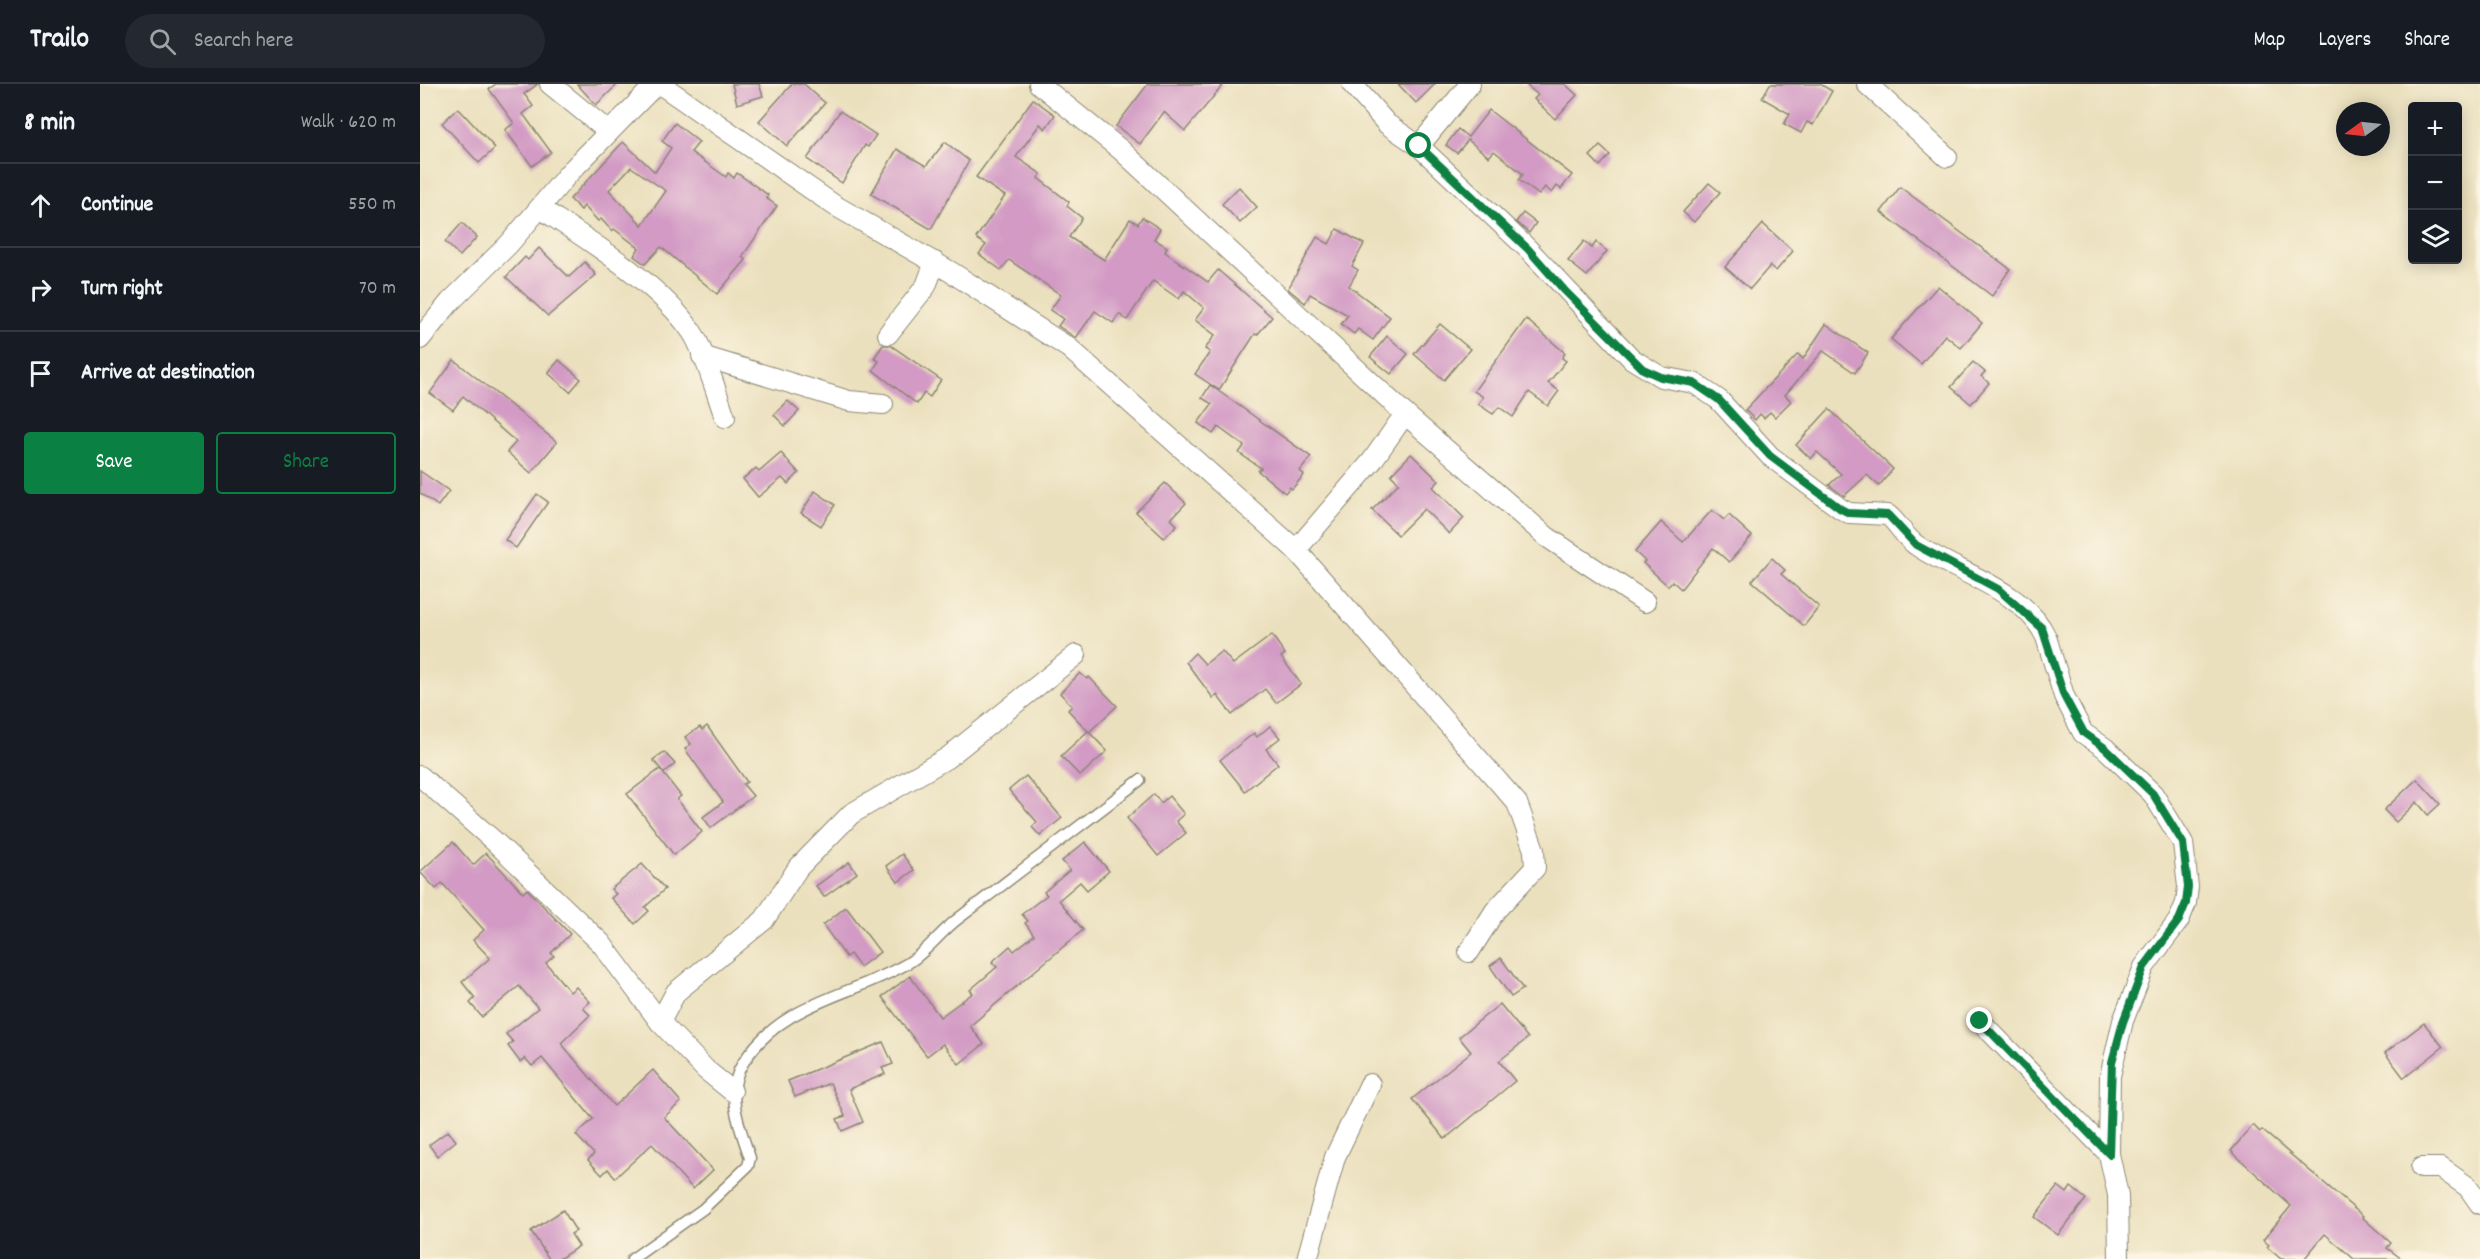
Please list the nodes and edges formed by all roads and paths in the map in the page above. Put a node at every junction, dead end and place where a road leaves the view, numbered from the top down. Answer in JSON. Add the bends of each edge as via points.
{"nodes":[{"id":1,"x":550,"y":84,"type":"edge"},
{"id":2,"x":656,"y":84,"type":"edge"},
{"id":3,"x":660,"y":84,"type":"edge"},
{"id":4,"x":1039,"y":84,"type":"edge"},
{"id":5,"x":1352,"y":84,"type":"edge"},
{"id":6,"x":1470,"y":84,"type":"edge"},
{"id":7,"x":1867,"y":84,"type":"edge"},
{"id":8,"x":609,"y":132,"type":"junction"},
{"id":9,"x":1419,"y":146,"type":"junction"},
{"id":10,"x":1947,"y":156,"type":"dead end"},
{"id":11,"x":540,"y":208,"type":"junction"},
{"id":12,"x":935,"y":262,"type":"junction"},
{"id":13,"x":888,"y":334,"type":"dead end"},
{"id":14,"x":420,"y":339,"type":"edge"},
{"id":15,"x":702,"y":356,"type":"junction"},
{"id":16,"x":883,"y":404,"type":"dead end"},
{"id":17,"x":1405,"y":414,"type":"junction"},
{"id":18,"x":725,"y":417,"type":"dead end"},
{"id":19,"x":1296,"y":550,"type":"junction"},
{"id":20,"x":1646,"y":602,"type":"dead end"},
{"id":21,"x":1076,"y":655,"type":"dead end"},
{"id":22,"x":420,"y":776,"type":"edge"},
{"id":23,"x":1140,"y":780,"type":"dead end"},
{"id":24,"x":1468,"y":952,"type":"dead end"},
{"id":25,"x":1980,"y":1021,"type":"dead end"},
{"id":26,"x":660,"y":1022,"type":"junction"},
{"id":27,"x":1370,"y":1084,"type":"dead end"},
{"id":28,"x":732,"y":1090,"type":"junction"},
{"id":29,"x":2109,"y":1154,"type":"junction"},
{"id":30,"x":2421,"y":1168,"type":"dead end"},
{"id":31,"x":2480,"y":1204,"type":"edge"},
{"id":32,"x":632,"y":1259,"type":"edge"},
{"id":33,"x":1307,"y":1259,"type":"edge"},
{"id":34,"x":2119,"y":1259,"type":"edge"}],
"edges":[{"from":1,"to":8,"type":"street"},
{"from":2,"to":8,"type":"street"},
{"from":3,"to":12,"type":"street","via":[[834,205]]},
{"from":4,"to":17,"type":"street","via":[[1121,150]]},
{"from":5,"to":9,"type":"street","via":[[1387,124]]},
{"from":6,"to":9,"type":"street"},
{"from":7,"to":10,"type":"street"},
{"from":8,"to":11,"type":"street"},
{"from":9,"to":29,"type":"street","via":[[1528,249],[1643,369],[1694,383],[1719,400],[1770,456],[1824,497],[1849,513],[1888,515],[1916,545],[1998,589],[2042,628],[2064,696],[2084,733],[2153,794],[2183,843],[2186,903],[2179,920],[2144,967],[2112,1062]]},
{"from":11,"to":14,"type":"street"},
{"from":11,"to":15,"type":"street","via":[[659,296],[693,333]]},
{"from":12,"to":13,"type":"street","via":[[926,286]]},
{"from":12,"to":19,"type":"street","via":[[1070,348]]},
{"from":15,"to":16,"type":"street","via":[[849,400]]},
{"from":15,"to":18,"type":"street"},
{"from":17,"to":19,"type":"street","via":[[1372,462]]},
{"from":17,"to":20,"type":"street","via":[[1547,537]]},
{"from":19,"to":24,"type":"street","via":[[1517,803],[1534,850],[1535,868],[1495,910]]},
{"from":21,"to":26,"type":"street","via":[[948,758],[850,814],[798,868],[764,920],[676,992]]},
{"from":22,"to":26,"type":"street","via":[[601,943]]},
{"from":23,"to":28,"type":"lane","via":[[956,920],[910,963],[826,997],[780,1022],[743,1063]]},
{"from":25,"to":29,"type":"street"},
{"from":26,"to":28,"type":"street","via":[[706,1070]]},
{"from":27,"to":33,"type":"street","via":[[1335,1157]]},
{"from":28,"to":32,"type":"lane","via":[[750,1158],[747,1166],[704,1209]]},
{"from":29,"to":34,"type":"street","via":[[2118,1195]]},
{"from":30,"to":31,"type":"street","via":[[2441,1168],[2468,1187]]}]}
